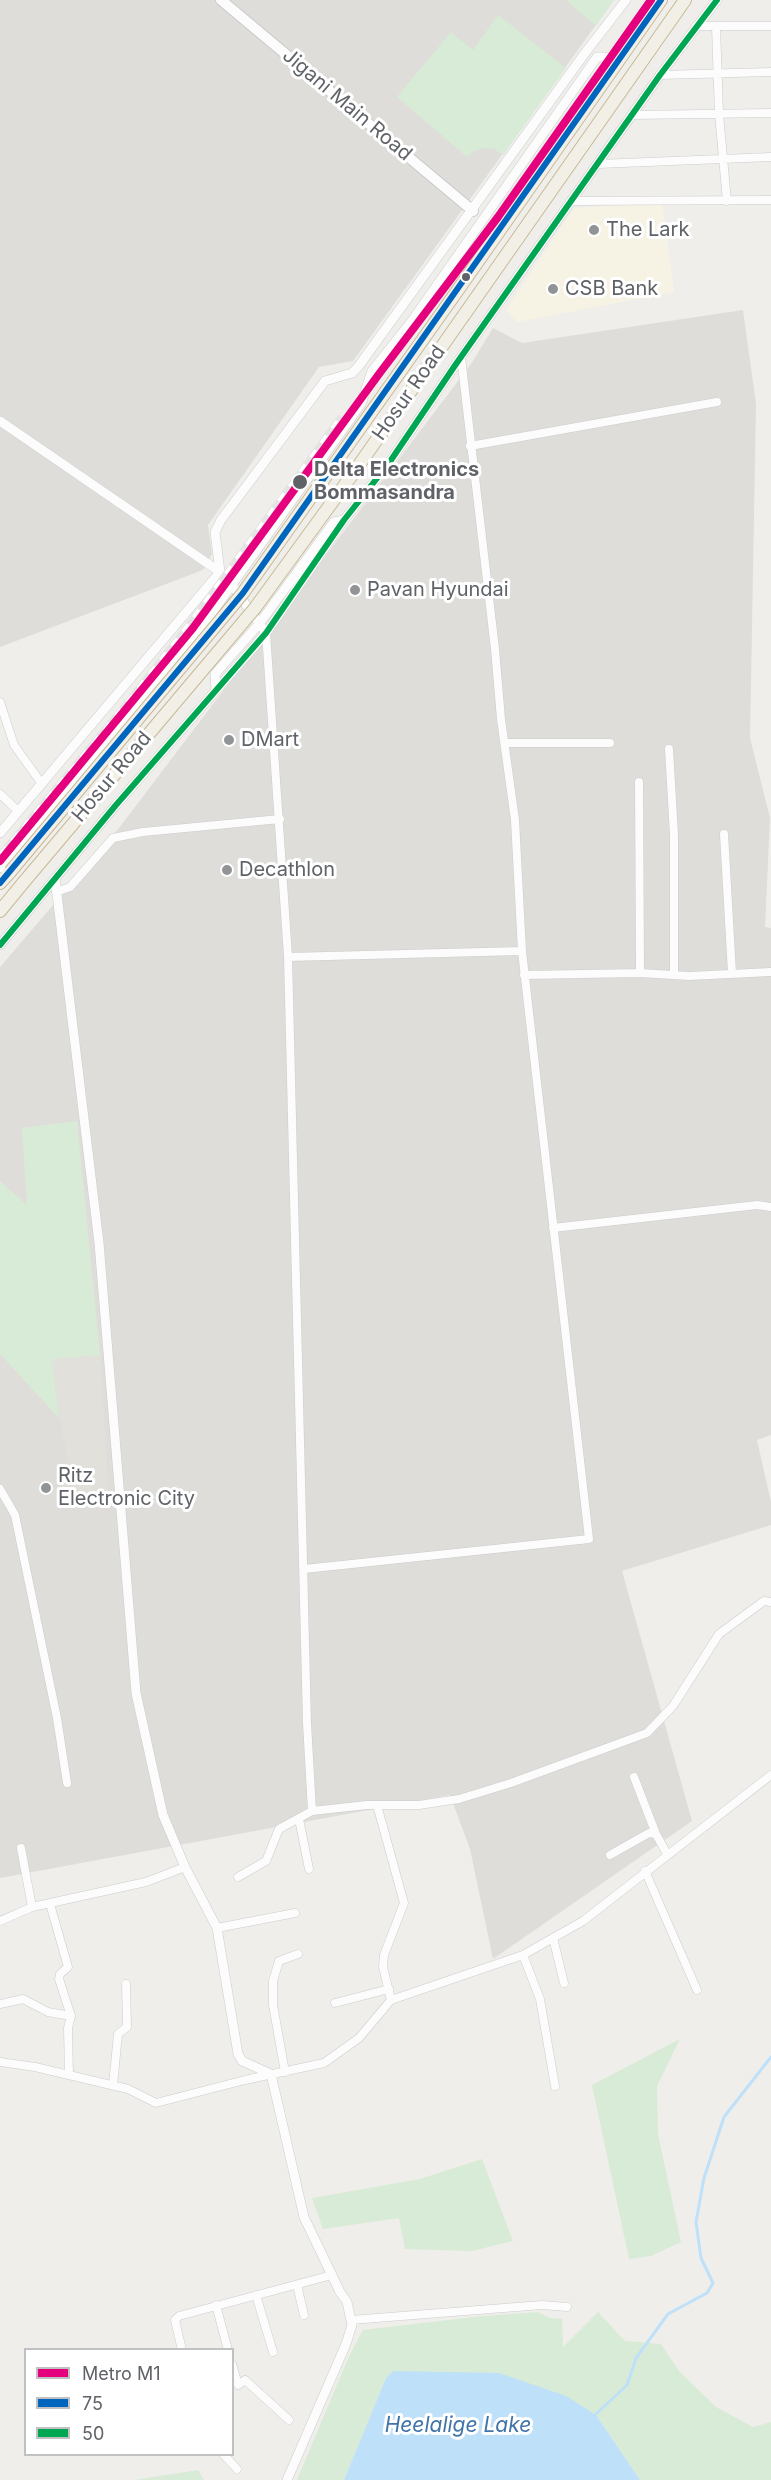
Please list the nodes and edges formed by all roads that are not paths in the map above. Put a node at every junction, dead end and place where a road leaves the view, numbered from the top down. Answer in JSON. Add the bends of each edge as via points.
{"nodes":[{"id":1,"x":222,"y":0,"type":"edge"},
{"id":2,"x":626,"y":0,"type":"edge"},
{"id":3,"x":661,"y":0,"type":"edge"},
{"id":4,"x":686,"y":0,"type":"edge"},
{"id":5,"x":717,"y":0,"type":"edge"},
{"id":6,"x":716,"y":26,"type":"junction"},
{"id":7,"x":771,"y":26,"type":"edge"},
{"id":8,"x":696,"y":27,"type":"junction"},
{"id":9,"x":621,"y":57,"type":"junction"},
{"id":10,"x":771,"y":72,"type":"edge"},
{"id":11,"x":718,"y":73,"type":"junction"},
{"id":12,"x":660,"y":75,"type":"junction"},
{"id":13,"x":771,"y":113,"type":"edge"},
{"id":14,"x":720,"y":114,"type":"junction"},
{"id":15,"x":633,"y":116,"type":"junction"},
{"id":16,"x":771,"y":157,"type":"edge"},
{"id":17,"x":725,"y":158,"type":"junction"},
{"id":18,"x":598,"y":164,"type":"junction"},
{"id":19,"x":771,"y":200,"type":"edge"},
{"id":20,"x":571,"y":201,"type":"junction"},
{"id":21,"x":727,"y":201,"type":"junction"},
{"id":22,"x":473,"y":210,"type":"junction"},
{"id":23,"x":451,"y":241,"type":"junction"},
{"id":24,"x":461,"y":250,"type":"junction"},
{"id":25,"x":460,"y":357,"type":"junction"},
{"id":26,"x":717,"y":402,"type":"dead end"},
{"id":27,"x":0,"y":421,"type":"edge"},
{"id":28,"x":470,"y":446,"type":"junction"},
{"id":29,"x":344,"y":520,"type":"junction"},
{"id":30,"x":220,"y":572,"type":"junction"},
{"id":31,"x":232,"y":585,"type":"junction"},
{"id":32,"x":259,"y":624,"type":"junction"},
{"id":33,"x":266,"y":633,"type":"junction"},
{"id":34,"x":194,"y":638,"type":"junction"},
{"id":35,"x":223,"y":665,"type":"junction"},
{"id":36,"x":216,"y":690,"type":"junction"},
{"id":37,"x":0,"y":702,"type":"edge"},
{"id":38,"x":505,"y":743,"type":"junction"},
{"id":39,"x":610,"y":743,"type":"dead end"},
{"id":40,"x":669,"y":748,"type":"dead end"},
{"id":41,"x":639,"y":782,"type":"dead end"},
{"id":42,"x":42,"y":784,"type":"junction"},
{"id":43,"x":0,"y":794,"type":"edge"},
{"id":44,"x":18,"y":811,"type":"junction"},
{"id":45,"x":280,"y":819,"type":"junction"},
{"id":46,"x":0,"y":833,"type":"edge"},
{"id":47,"x":724,"y":834,"type":"dead end"},
{"id":48,"x":5,"y":870,"type":"edge"},
{"id":49,"x":55,"y":878,"type":"junction"},
{"id":50,"x":0,"y":883,"type":"edge"},
{"id":51,"x":56,"y":891,"type":"junction"},
{"id":52,"x":0,"y":911,"type":"edge"},
{"id":53,"x":0,"y":945,"type":"edge"},
{"id":54,"x":522,"y":951,"type":"junction"},
{"id":55,"x":288,"y":957,"type":"junction"},
{"id":56,"x":771,"y":972,"type":"edge"},
{"id":57,"x":640,"y":973,"type":"junction"},
{"id":58,"x":732,"y":973,"type":"junction"},
{"id":59,"x":524,"y":975,"type":"junction"},
{"id":60,"x":674,"y":975,"type":"junction"},
{"id":61,"x":771,"y":1207,"type":"edge"},
{"id":62,"x":553,"y":1228,"type":"junction"},
{"id":63,"x":0,"y":1489,"type":"edge"},
{"id":64,"x":304,"y":1569,"type":"junction"},
{"id":65,"x":771,"y":1602,"type":"edge"},
{"id":66,"x":771,"y":1775,"type":"edge"},
{"id":67,"x":634,"y":1777,"type":"dead end"},
{"id":68,"x":68,"y":1783,"type":"dead end"},
{"id":69,"x":377,"y":1805,"type":"junction"},
{"id":70,"x":312,"y":1810,"type":"junction"},
{"id":71,"x":299,"y":1819,"type":"junction"},
{"id":72,"x":656,"y":1834,"type":"junction"},
{"id":73,"x":21,"y":1848,"type":"dead end"},
{"id":74,"x":667,"y":1854,"type":"junction"},
{"id":75,"x":610,"y":1855,"type":"dead end"},
{"id":76,"x":185,"y":1867,"type":"junction"},
{"id":77,"x":309,"y":1869,"type":"dead end"},
{"id":78,"x":645,"y":1871,"type":"junction"},
{"id":79,"x":238,"y":1877,"type":"dead end"},
{"id":80,"x":50,"y":1904,"type":"junction"},
{"id":81,"x":32,"y":1907,"type":"junction"},
{"id":82,"x":295,"y":1913,"type":"dead end"},
{"id":83,"x":0,"y":1920,"type":"edge"},
{"id":84,"x":217,"y":1928,"type":"junction"},
{"id":85,"x":554,"y":1938,"type":"junction"},
{"id":86,"x":298,"y":1954,"type":"dead end"},
{"id":87,"x":523,"y":1954,"type":"junction"},
{"id":88,"x":564,"y":1983,"type":"dead end"},
{"id":89,"x":126,"y":1984,"type":"dead end"},
{"id":90,"x":389,"y":1989,"type":"junction"},
{"id":91,"x":697,"y":1990,"type":"dead end"},
{"id":92,"x":391,"y":2000,"type":"junction"},
{"id":93,"x":335,"y":2003,"type":"dead end"},
{"id":94,"x":0,"y":2004,"type":"edge"},
{"id":95,"x":71,"y":2016,"type":"junction"},
{"id":96,"x":0,"y":2062,"type":"edge"},
{"id":97,"x":285,"y":2072,"type":"junction"},
{"id":98,"x":270,"y":2074,"type":"junction"},
{"id":99,"x":69,"y":2075,"type":"junction"},
{"id":100,"x":113,"y":2085,"type":"junction"},
{"id":101,"x":555,"y":2086,"type":"dead end"},
{"id":102,"x":332,"y":2275,"type":"junction"},
{"id":103,"x":297,"y":2285,"type":"junction"},
{"id":104,"x":256,"y":2295,"type":"junction"},
{"id":105,"x":216,"y":2305,"type":"junction"},
{"id":106,"x":567,"y":2307,"type":"dead end"},
{"id":107,"x":304,"y":2315,"type":"dead end"},
{"id":108,"x":351,"y":2320,"type":"junction"},
{"id":109,"x":182,"y":2348,"type":"edge"},
{"id":110,"x":228,"y":2348,"type":"edge"},
{"id":111,"x":273,"y":2352,"type":"dead end"},
{"id":112,"x":234,"y":2371,"type":"edge"},
{"id":113,"x":289,"y":2420,"type":"dead end"},
{"id":114,"x":225,"y":2456,"type":"edge"},
{"id":115,"x":237,"y":2469,"type":"dead end"},
{"id":116,"x":287,"y":2480,"type":"edge"}],
"edges":[{"from":1,"to":22,"type":"main road","name":"Jigani Main Road"},
{"from":2,"to":22,"type":"street"},
{"from":3,"to":9,"type":"highway","name":"Hosur Road"},
{"from":4,"to":52,"type":"highway","name":"Hosur Road","bridge":true,"via":[[255,608]]},
{"from":5,"to":8,"type":"street"},
{"from":6,"to":7,"type":"street"},
{"from":6,"to":8,"type":"street"},
{"from":6,"to":11,"type":"street"},
{"from":8,"to":12,"type":"street"},
{"from":9,"to":24,"type":"street","via":[[597,57]]},
{"from":9,"to":48,"type":"highway","name":"Hosur Road","bridge":true,"via":[[243,593]]},
{"from":10,"to":11,"type":"street"},
{"from":11,"to":12,"type":"street"},
{"from":11,"to":14,"type":"street"},
{"from":12,"to":15,"type":"street"},
{"from":13,"to":14,"type":"street"},
{"from":14,"to":15,"type":"street"},
{"from":14,"to":17,"type":"street"},
{"from":15,"to":18,"type":"street"},
{"from":16,"to":17,"type":"street"},
{"from":17,"to":18,"type":"street"},
{"from":17,"to":21,"type":"street"},
{"from":18,"to":20,"type":"street"},
{"from":19,"to":21,"type":"street"},
{"from":20,"to":21,"type":"street"},
{"from":20,"to":25,"type":"street"},
{"from":22,"to":23,"type":"street"},
{"from":23,"to":24,"type":"street"},
{"from":23,"to":30,"type":"street","via":[[352,373],[325,381],[221,520],[215,532]]},
{"from":24,"to":31,"type":"street","via":[[372,371],[361,404]]},
{"from":25,"to":28,"type":"street"},
{"from":25,"to":29,"type":"street","via":[[389,463]]},
{"from":26,"to":28,"type":"street"},
{"from":27,"to":30,"type":"street"},
{"from":28,"to":38,"type":"street"},
{"from":29,"to":32,"type":"street","via":[[334,522]]},
{"from":29,"to":33,"type":"street"},
{"from":30,"to":31,"type":"street"},
{"from":30,"to":42,"type":"street"},
{"from":31,"to":32,"type":"street"},
{"from":31,"to":34,"type":"street"},
{"from":32,"to":33,"type":"street"},
{"from":32,"to":35,"type":"street"},
{"from":33,"to":36,"type":"street"},
{"from":33,"to":45,"type":"street"},
{"from":34,"to":35,"type":"street"},
{"from":34,"to":48,"type":"street"},
{"from":35,"to":36,"type":"street","via":[[215,674]]},
{"from":36,"to":49,"type":"street"},
{"from":37,"to":42,"type":"street","via":[[14,745]]},
{"from":38,"to":39,"type":"street"},
{"from":38,"to":54,"type":"street","via":[[515,820]]},
{"from":40,"to":60,"type":"street","via":[[674,835]]},
{"from":41,"to":57,"type":"street"},
{"from":42,"to":44,"type":"street"},
{"from":43,"to":44,"type":"street"},
{"from":44,"to":46,"type":"street"},
{"from":45,"to":51,"type":"street","via":[[113,838],[70,887]]},
{"from":45,"to":55,"type":"street"},
{"from":47,"to":58,"type":"street"},
{"from":48,"to":50,"type":"highway","name":"Hosur Road"},
{"from":49,"to":51,"type":"street"},
{"from":49,"to":53,"type":"street"},
{"from":51,"to":76,"type":"street","via":[[99,1243],[136,1693],[163,1815]]},
{"from":54,"to":55,"type":"street"},
{"from":54,"to":59,"type":"street"},
{"from":55,"to":64,"type":"street"},
{"from":56,"to":58,"type":"street"},
{"from":57,"to":59,"type":"street"},
{"from":57,"to":60,"type":"street"},
{"from":58,"to":60,"type":"street"},
{"from":59,"to":62,"type":"street"},
{"from":61,"to":62,"type":"street","via":[[757,1205]]},
{"from":62,"to":64,"type":"street","via":[[589,1539]]},
{"from":63,"to":68,"type":"street","via":[[15,1515]]},
{"from":64,"to":70,"type":"street"},
{"from":65,"to":69,"type":"street","via":[[764,1601],[719,1634],[673,1706],[646,1733],[459,1799],[419,1805]]},
{"from":66,"to":74,"type":"street"},
{"from":67,"to":72,"type":"street"},
{"from":69,"to":70,"type":"street"},
{"from":69,"to":90,"type":"street","via":[[404,1903],[384,1955]]},
{"from":70,"to":71,"type":"street"},
{"from":71,"to":77,"type":"street"},
{"from":71,"to":79,"type":"street","via":[[279,1829],[266,1861]]},
{"from":72,"to":74,"type":"street"},
{"from":72,"to":75,"type":"street","via":[[649,1833]]},
{"from":73,"to":81,"type":"street"},
{"from":74,"to":78,"type":"street"},
{"from":76,"to":80,"type":"street","via":[[146,1881]]},
{"from":76,"to":84,"type":"street"},
{"from":78,"to":85,"type":"street","via":[[583,1921]]},
{"from":78,"to":91,"type":"street"},
{"from":80,"to":81,"type":"street"},
{"from":80,"to":95,"type":"street","via":[[68,1966],[59,1979]]},
{"from":81,"to":83,"type":"street"},
{"from":82,"to":84,"type":"street"},
{"from":84,"to":98,"type":"street","via":[[238,2054],[242,2061]]},
{"from":85,"to":87,"type":"street"},
{"from":85,"to":88,"type":"street"},
{"from":86,"to":97,"type":"street","via":[[279,1962],[273,1981],[273,2005]]},
{"from":87,"to":92,"type":"street"},
{"from":87,"to":101,"type":"street","via":[[540,1999]]},
{"from":89,"to":100,"type":"street","via":[[127,2027],[118,2034]]},
{"from":90,"to":92,"type":"street"},
{"from":90,"to":93,"type":"street"},
{"from":92,"to":97,"type":"street","via":[[359,2038],[324,2063]]},
{"from":94,"to":95,"type":"street","via":[[23,1999],[48,2012]]},
{"from":95,"to":99,"type":"street"},
{"from":96,"to":99,"type":"street"},
{"from":97,"to":98,"type":"street"},
{"from":98,"to":100,"type":"street","via":[[156,2103]]},
{"from":98,"to":102,"type":"street","via":[[304,2217]]},
{"from":99,"to":100,"type":"street"},
{"from":102,"to":103,"type":"street"},
{"from":102,"to":108,"type":"street","via":[[347,2302]]},
{"from":103,"to":104,"type":"street"},
{"from":103,"to":107,"type":"street"},
{"from":104,"to":105,"type":"street"},
{"from":104,"to":111,"type":"street"},
{"from":105,"to":109,"type":"street","via":[[175,2320]]},
{"from":105,"to":110,"type":"street"},
{"from":106,"to":108,"type":"street","via":[[542,2305]]},
{"from":108,"to":116,"type":"street","via":[[346,2344]]},
{"from":112,"to":113,"type":"street","via":[[238,2385],[245,2380]]},
{"from":114,"to":115,"type":"street"}]}
